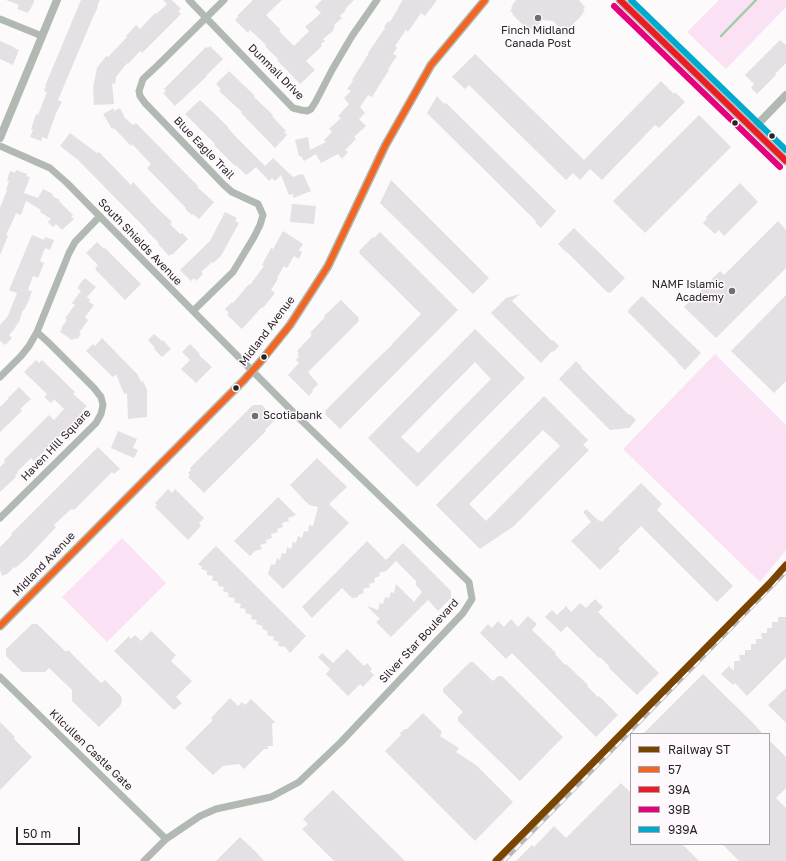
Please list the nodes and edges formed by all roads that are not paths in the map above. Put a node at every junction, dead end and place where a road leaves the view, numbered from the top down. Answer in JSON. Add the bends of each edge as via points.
{"nodes":[{"id":1,"x":57,"y":0,"type":"edge"},
{"id":2,"x":189,"y":0,"type":"edge"},
{"id":3,"x":224,"y":0,"type":"edge"},
{"id":4,"x":377,"y":0,"type":"edge"},
{"id":5,"x":485,"y":0,"type":"edge"},
{"id":6,"x":620,"y":0,"type":"edge"},
{"id":7,"x":206,"y":18,"type":"junction"},
{"id":8,"x":0,"y":19,"type":"edge"},
{"id":9,"x":42,"y":36,"type":"junction"},
{"id":10,"x":786,"y":95,"type":"edge"},
{"id":11,"x":753,"y":129,"type":"junction"},
{"id":12,"x":0,"y":138,"type":"edge"},
{"id":13,"x":0,"y":146,"type":"edge"},
{"id":14,"x":786,"y":161,"type":"edge"},
{"id":15,"x":100,"y":216,"type":"junction"},
{"id":16,"x":193,"y":311,"type":"junction"},
{"id":17,"x":37,"y":332,"type":"junction"},
{"id":18,"x":252,"y":371,"type":"junction"},
{"id":19,"x":0,"y":377,"type":"edge"},
{"id":20,"x":0,"y":518,"type":"edge"},
{"id":21,"x":0,"y":626,"type":"edge"},
{"id":22,"x":0,"y":676,"type":"edge"},
{"id":23,"x":166,"y":839,"type":"junction"},
{"id":24,"x":144,"y":861,"type":"edge"}],
"edges":[{"from":1,"to":9,"type":"street"},
{"from":2,"to":7,"type":"street"},
{"from":3,"to":7,"type":"street","name":"Blue Eagle Trail"},
{"from":4,"to":7,"type":"street","name":"Dunmail Drive","via":[[352,36],[311,109],[307,111],[293,108]]},
{"from":5,"to":18,"type":"main road","name":"Midland Avenue","via":[[431,65],[385,146],[328,266],[290,325]]},
{"from":6,"to":11,"type":"main road"},
{"from":7,"to":16,"type":"street","name":"Blue Eagle Trail","via":[[143,79],[140,96],[224,185],[232,192],[258,204],[263,214],[260,226],[233,272]]},
{"from":8,"to":9,"type":"street"},
{"from":9,"to":12,"type":"street"},
{"from":10,"to":11,"type":"street"},
{"from":11,"to":14,"type":"main road"},
{"from":13,"to":15,"type":"street","name":"South Shields Avenue","via":[[50,168]]},
{"from":15,"to":16,"type":"street","name":"South Shields Avenue"},
{"from":15,"to":17,"type":"street","via":[[75,242],[69,253]]},
{"from":16,"to":18,"type":"street","name":"South Shields Avenue"},
{"from":17,"to":19,"type":"street","via":[[21,356]]},
{"from":17,"to":20,"type":"street","name":"Haven Hill Square","via":[[94,388],[103,405],[96,424]]},
{"from":18,"to":21,"type":"main road","name":"Midland Avenue"},
{"from":18,"to":23,"type":"street","name":"Silver Star Boulevard","via":[[469,582],[472,599],[463,613],[341,742],[299,782],[271,797],[222,808],[200,816]]},
{"from":22,"to":23,"type":"street","name":"Kilcullen Castle Gate"},
{"from":23,"to":24,"type":"street","name":"Silver Star Boulevard"}]}
